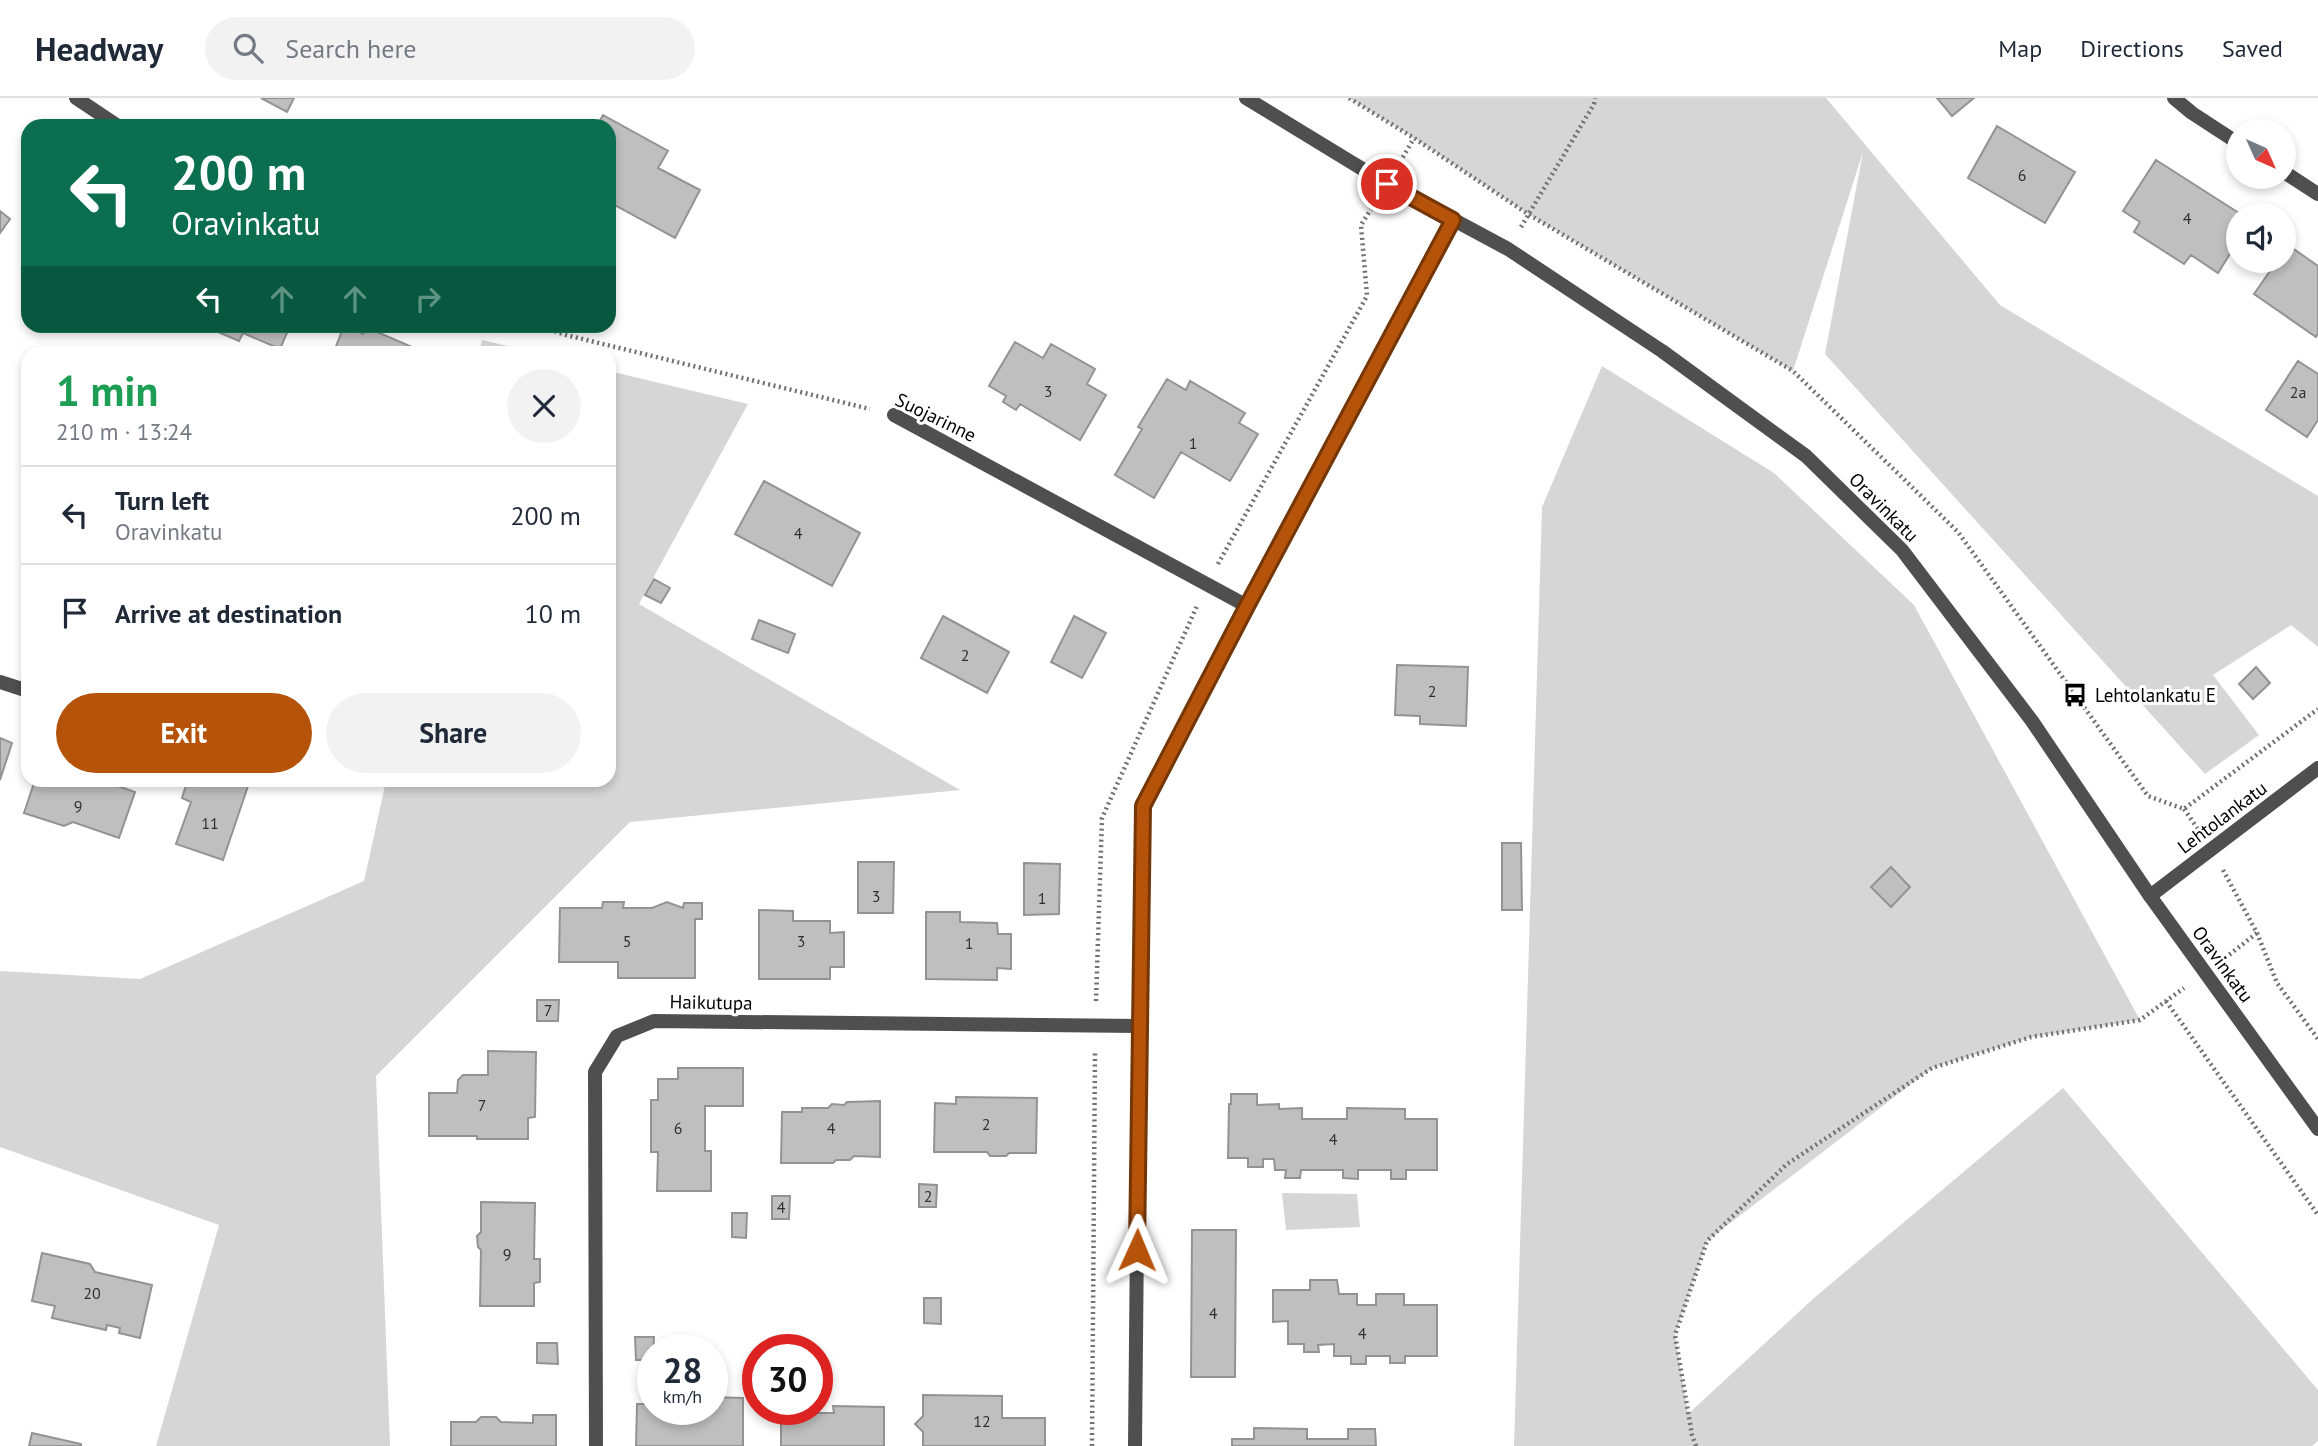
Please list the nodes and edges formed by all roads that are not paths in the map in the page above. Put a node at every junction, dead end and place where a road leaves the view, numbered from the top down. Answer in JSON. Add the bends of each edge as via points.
{"nodes":[{"id":1,"x":76,"y":98,"type":"edge"},
{"id":2,"x":1246,"y":98,"type":"edge"},
{"id":3,"x":2174,"y":98,"type":"edge"},
{"id":4,"x":108,"y":119,"type":"edge"},
{"id":5,"x":2226,"y":135,"type":"edge"},
{"id":6,"x":2296,"y":180,"type":"edge"},
{"id":7,"x":2318,"y":194,"type":"edge"},
{"id":8,"x":1453,"y":220,"type":"junction"},
{"id":9,"x":894,"y":415,"type":"road end"},
{"id":10,"x":1247,"y":606,"type":"junction"},
{"id":11,"x":0,"y":682,"type":"edge"},
{"id":12,"x":21,"y":689,"type":"edge"},
{"id":13,"x":2318,"y":768,"type":"edge"},
{"id":14,"x":2150,"y":896,"type":"junction"},
{"id":15,"x":1139,"y":1026,"type":"junction"},
{"id":16,"x":2318,"y":1129,"type":"edge"},
{"id":17,"x":596,"y":1446,"type":"edge"},
{"id":18,"x":1135,"y":1446,"type":"edge"}],
"edges":[{"from":1,"to":4,"type":"street"},
{"from":2,"to":8,"type":"street","name":"Oravinkatu"},
{"from":3,"to":5,"type":"street"},
{"from":6,"to":7,"type":"street"},
{"from":8,"to":10,"type":"street"},
{"from":8,"to":14,"type":"street","name":"Oravinkatu","via":[[1508,249],[1662,351],[1806,456],[1902,550],[2032,721]]},
{"from":9,"to":10,"type":"street","name":"Suojarinne"},
{"from":10,"to":15,"type":"street","via":[[1143,806]]},
{"from":11,"to":12,"type":"street"},
{"from":13,"to":14,"type":"street","name":"Lehtolankatu"},
{"from":14,"to":16,"type":"street","name":"Oravinkatu"},
{"from":15,"to":17,"type":"street","name":"Haikutupa","via":[[654,1021],[617,1036],[596,1072]]},
{"from":15,"to":18,"type":"street"}]}
